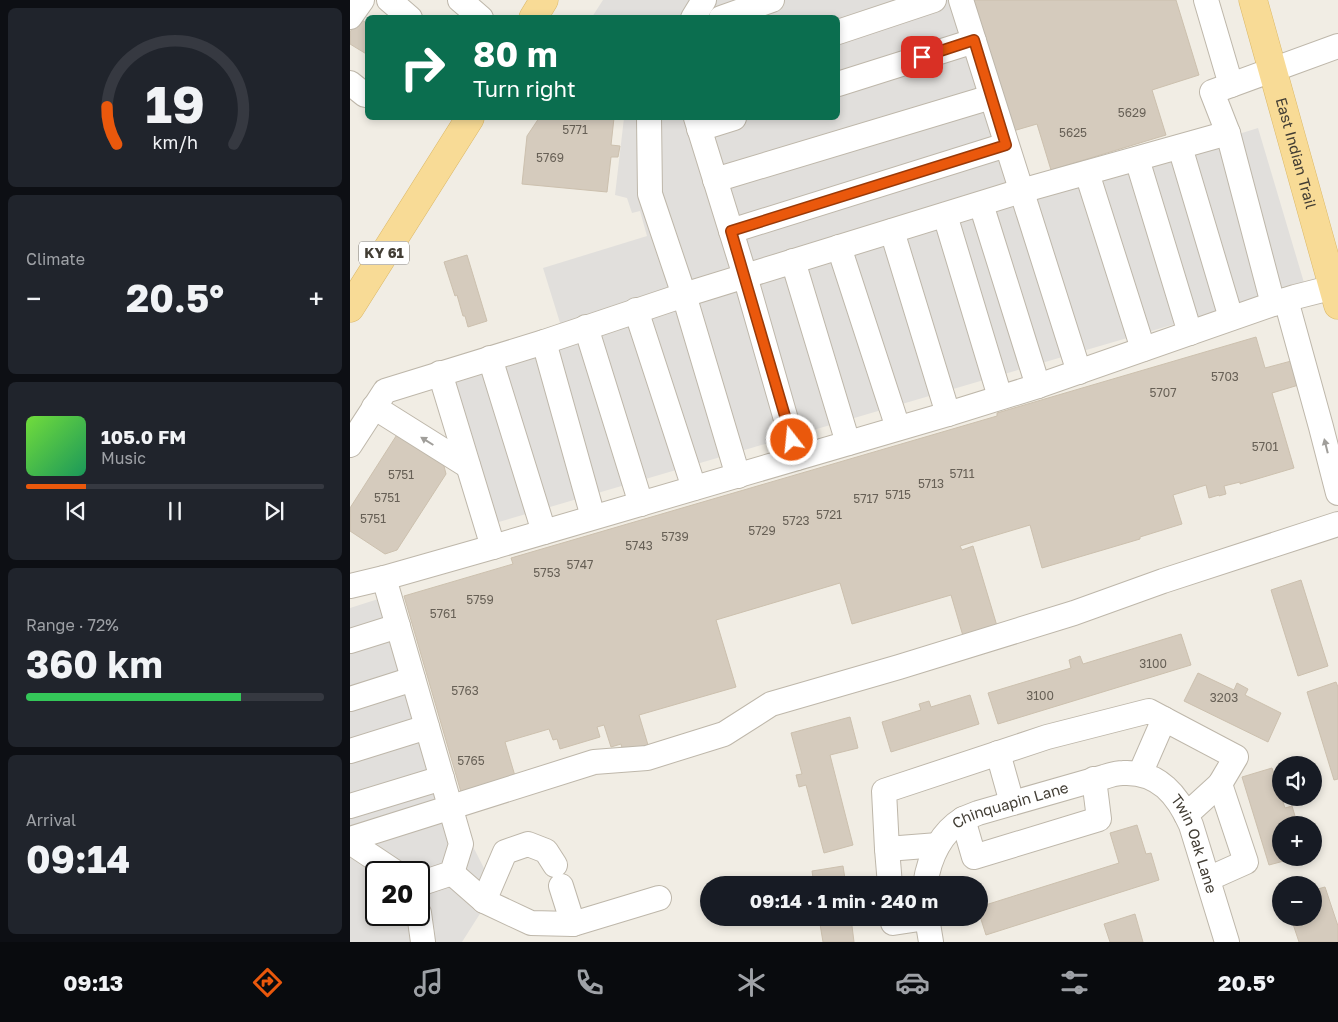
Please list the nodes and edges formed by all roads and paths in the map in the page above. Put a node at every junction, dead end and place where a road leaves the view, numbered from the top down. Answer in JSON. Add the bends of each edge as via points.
{"nodes":[{"id":1,"x":362,"y":0,"type":"edge"},
{"id":2,"x":389,"y":0,"type":"edge"},
{"id":3,"x":460,"y":0,"type":"edge"},
{"id":4,"x":544,"y":0,"type":"edge"},
{"id":5,"x":704,"y":0,"type":"edge"},
{"id":6,"x":772,"y":0,"type":"edge"},
{"id":7,"x":934,"y":0,"type":"edge"},
{"id":8,"x":961,"y":0,"type":"edge"},
{"id":9,"x":1206,"y":0,"type":"edge"},
{"id":10,"x":1253,"y":0,"type":"edge"},
{"id":11,"x":406,"y":15,"type":"edge"},
{"id":12,"x":478,"y":15,"type":"edge"},
{"id":13,"x":535,"y":15,"type":"edge"},
{"id":14,"x":695,"y":15,"type":"edge"},
{"id":15,"x":730,"y":15,"type":"edge"},
{"id":16,"x":350,"y":17,"type":"edge"},
{"id":17,"x":840,"y":31,"type":"edge"},
{"id":18,"x":974,"y":40,"type":"junction"},
{"id":19,"x":1338,"y":46,"type":"edge"},
{"id":20,"x":1272,"y":70,"type":"junction"},
{"id":21,"x":350,"y":83,"type":"edge"},
{"id":22,"x":840,"y":83,"type":"edge"},
{"id":23,"x":1231,"y":85,"type":"junction"},
{"id":24,"x":365,"y":95,"type":"edge"},
{"id":25,"x":991,"y":97,"type":"junction"},
{"id":26,"x":469,"y":120,"type":"edge"},
{"id":27,"x":650,"y":120,"type":"edge"},
{"id":28,"x":720,"y":120,"type":"edge"},
{"id":29,"x":698,"y":123,"type":"edge"},
{"id":30,"x":1228,"y":133,"type":"junction"},
{"id":31,"x":1006,"y":145,"type":"junction"},
{"id":32,"x":1180,"y":147,"type":"junction"},
{"id":33,"x":1137,"y":159,"type":"junction"},
{"id":34,"x":1087,"y":173,"type":"junction"},
{"id":35,"x":715,"y":180,"type":"junction"},
{"id":36,"x":1021,"y":191,"type":"junction"},
{"id":37,"x":981,"y":204,"type":"junction"},
{"id":38,"x":945,"y":215,"type":"junction"},
{"id":39,"x":731,"y":231,"type":"junction"},
{"id":40,"x":892,"y":231,"type":"junction"},
{"id":41,"x":839,"y":247,"type":"junction"},
{"id":42,"x":793,"y":261,"type":"junction"},
{"id":43,"x":745,"y":276,"type":"junction"},
{"id":44,"x":354,"y":293,"type":"edge"},
{"id":45,"x":1336,"y":293,"type":"edge"},
{"id":46,"x":684,"y":295,"type":"junction"},
{"id":47,"x":1280,"y":302,"type":"junction"},
{"id":48,"x":636,"y":310,"type":"junction"},
{"id":49,"x":1231,"y":318,"type":"junction"},
{"id":50,"x":586,"y":327,"type":"junction"},
{"id":51,"x":1190,"y":333,"type":"junction"},
{"id":52,"x":544,"y":342,"type":"junction"},
{"id":53,"x":1143,"y":349,"type":"junction"},
{"id":54,"x":490,"y":358,"type":"junction"},
{"id":55,"x":1079,"y":372,"type":"junction"},
{"id":56,"x":440,"y":373,"type":"junction"},
{"id":57,"x":1038,"y":386,"type":"junction"},
{"id":58,"x":1000,"y":397,"type":"junction"},
{"id":59,"x":374,"y":407,"type":"junction"},
{"id":60,"x":948,"y":414,"type":"junction"},
{"id":61,"x":898,"y":428,"type":"junction"},
{"id":62,"x":848,"y":443,"type":"junction"},
{"id":63,"x":350,"y":446,"type":"edge"},
{"id":64,"x":797,"y":458,"type":"junction"},
{"id":65,"x":468,"y":466,"type":"junction"},
{"id":66,"x":738,"y":476,"type":"junction"},
{"id":67,"x":694,"y":488,"type":"junction"},
{"id":68,"x":1338,"y":493,"type":"edge"},
{"id":69,"x":641,"y":504,"type":"junction"},
{"id":70,"x":593,"y":517,"type":"junction"},
{"id":71,"x":1338,"y":524,"type":"edge"},
{"id":72,"x":544,"y":532,"type":"junction"},
{"id":73,"x":492,"y":547,"type":"junction"},
{"id":74,"x":384,"y":578,"type":"junction"},
{"id":75,"x":350,"y":586,"type":"edge"},
{"id":76,"x":398,"y":626,"type":"junction"},
{"id":77,"x":350,"y":641,"type":"edge"},
{"id":78,"x":413,"y":679,"type":"junction"},
{"id":79,"x":350,"y":699,"type":"edge"},
{"id":80,"x":1164,"y":719,"type":"junction"},
{"id":81,"x":427,"y":726,"type":"junction"},
{"id":82,"x":350,"y":751,"type":"edge"},
{"id":83,"x":998,"y":753,"type":"junction"},
{"id":84,"x":1136,"y":773,"type":"junction"},
{"id":85,"x":442,"y":778,"type":"junction"},
{"id":86,"x":1094,"y":779,"type":"junction"},
{"id":87,"x":1220,"y":784,"type":"junction"},
{"id":88,"x":1012,"y":803,"type":"junction"},
{"id":89,"x":350,"y":806,"type":"edge"},
{"id":90,"x":451,"y":807,"type":"junction"},
{"id":91,"x":1186,"y":815,"type":"junction"},
{"id":92,"x":963,"y":819,"type":"junction"},
{"id":93,"x":350,"y":841,"type":"edge"},
{"id":94,"x":938,"y":845,"type":"junction"},
{"id":95,"x":887,"y":849,"type":"junction"},
{"id":96,"x":379,"y":861,"type":"edge"},
{"id":97,"x":452,"y":873,"type":"junction"},
{"id":98,"x":889,"y":876,"type":"edge"},
{"id":99,"x":927,"y":876,"type":"edge"},
{"id":100,"x":1208,"y":879,"type":"junction"},
{"id":101,"x":430,"y":880,"type":"edge"},
{"id":102,"x":659,"y":898,"type":"dead end"},
{"id":103,"x":484,"y":901,"type":"junction"},
{"id":104,"x":572,"y":924,"type":"junction"},
{"id":105,"x":421,"y":926,"type":"edge"},
{"id":106,"x":928,"y":926,"type":"edge"},
{"id":107,"x":423,"y":942,"type":"edge"},
{"id":108,"x":931,"y":942,"type":"edge"},
{"id":109,"x":1228,"y":942,"type":"edge"}],
"edges":[{"from":1,"to":16,"type":"street"},
{"from":2,"to":11,"type":"street"},
{"from":3,"to":12,"type":"street"},
{"from":4,"to":13,"type":"main road"},
{"from":5,"to":14,"type":"street"},
{"from":6,"to":15,"type":"street"},
{"from":7,"to":17,"type":"street"},
{"from":8,"to":18,"type":"street"},
{"from":9,"to":23,"type":"street"},
{"from":10,"to":20,"type":"main road","name":"East Indian Trail"},
{"from":18,"to":22,"type":"street"},
{"from":18,"to":25,"type":"street"},
{"from":19,"to":20,"type":"street"},
{"from":20,"to":23,"type":"street"},
{"from":20,"to":45,"type":"main road","name":"East Indian Trail"},
{"from":21,"to":24,"type":"street"},
{"from":23,"to":30,"type":"street","via":[[1212,92]]},
{"from":25,"to":31,"type":"street"},
{"from":25,"to":35,"type":"street"},
{"from":26,"to":44,"type":"main road","number":"KY 61"},
{"from":27,"to":46,"type":"street","via":[[650,194]]},
{"from":28,"to":29,"type":"street"},
{"from":29,"to":35,"type":"street"},
{"from":30,"to":32,"type":"street"},
{"from":30,"to":47,"type":"street"},
{"from":31,"to":36,"type":"street"},
{"from":31,"to":39,"type":"street"},
{"from":32,"to":33,"type":"street"},
{"from":32,"to":49,"type":"street"},
{"from":33,"to":34,"type":"street"},
{"from":33,"to":51,"type":"street"},
{"from":34,"to":36,"type":"street"},
{"from":34,"to":53,"type":"street"},
{"from":35,"to":39,"type":"street"},
{"from":36,"to":37,"type":"street"},
{"from":36,"to":55,"type":"street"},
{"from":37,"to":38,"type":"street"},
{"from":37,"to":57,"type":"street"},
{"from":38,"to":40,"type":"street"},
{"from":38,"to":58,"type":"street"},
{"from":39,"to":43,"type":"street"},
{"from":40,"to":41,"type":"street"},
{"from":40,"to":60,"type":"street"},
{"from":41,"to":42,"type":"street"},
{"from":41,"to":61,"type":"street"},
{"from":42,"to":43,"type":"street"},
{"from":42,"to":62,"type":"street"},
{"from":43,"to":46,"type":"street"},
{"from":43,"to":64,"type":"street"},
{"from":45,"to":47,"type":"street"},
{"from":46,"to":48,"type":"street"},
{"from":46,"to":66,"type":"street"},
{"from":47,"to":49,"type":"street"},
{"from":68,"to":47,"type":"street","one_way":true,"via":[[1322,427]]},
{"from":48,"to":50,"type":"street"},
{"from":48,"to":67,"type":"street"},
{"from":49,"to":51,"type":"street"},
{"from":50,"to":52,"type":"street"},
{"from":50,"to":69,"type":"street"},
{"from":51,"to":53,"type":"street"},
{"from":52,"to":54,"type":"street"},
{"from":52,"to":70,"type":"street"},
{"from":53,"to":55,"type":"street"},
{"from":54,"to":56,"type":"street"},
{"from":54,"to":72,"type":"street"},
{"from":55,"to":57,"type":"street"},
{"from":56,"to":59,"type":"street","via":[[385,391]]},
{"from":56,"to":65,"type":"street"},
{"from":57,"to":58,"type":"street"},
{"from":58,"to":60,"type":"street"},
{"from":59,"to":63,"type":"street"},
{"from":65,"to":59,"type":"street","one_way":true},
{"from":60,"to":61,"type":"street"},
{"from":61,"to":62,"type":"street"},
{"from":62,"to":64,"type":"street"},
{"from":64,"to":66,"type":"street"},
{"from":65,"to":73,"type":"street"},
{"from":66,"to":67,"type":"street"},
{"from":67,"to":69,"type":"street"},
{"from":69,"to":70,"type":"street"},
{"from":70,"to":72,"type":"street"},
{"from":71,"to":90,"type":"street","via":[[1074,613],[771,704],[724,734],[647,758],[594,762]]},
{"from":72,"to":73,"type":"street"},
{"from":73,"to":74,"type":"street"},
{"from":74,"to":75,"type":"street"},
{"from":74,"to":76,"type":"street"},
{"from":76,"to":77,"type":"street"},
{"from":76,"to":78,"type":"street"},
{"from":78,"to":79,"type":"street"},
{"from":78,"to":81,"type":"street"},
{"from":80,"to":83,"type":"street","via":[[1149,711]]},
{"from":80,"to":84,"type":"street"},
{"from":80,"to":87,"type":"street","via":[[1236,757]]},
{"from":81,"to":82,"type":"street"},
{"from":81,"to":85,"type":"street"},
{"from":83,"to":88,"type":"street"},
{"from":83,"to":95,"type":"street","via":[[884,791]]},
{"from":84,"to":86,"type":"street","name":"Chinquapin Lane"},
{"from":84,"to":91,"type":"street","name":"Twin Oak Lane","via":[[1158,781],[1169,790]]},
{"from":85,"to":89,"type":"street"},
{"from":85,"to":90,"type":"street"},
{"from":86,"to":88,"type":"street","name":"Chinquapin Lane"},
{"from":86,"to":92,"type":"street","via":[[1099,819],[974,857]]},
{"from":87,"to":91,"type":"street"},
{"from":87,"to":100,"type":"street","via":[[1246,862]]},
{"from":88,"to":92,"type":"street","name":"Chinquapin Lane"},
{"from":90,"to":93,"type":"street"},
{"from":90,"to":97,"type":"street","via":[[461,844]]},
{"from":91,"to":100,"type":"street","name":"Twin Oak Lane"},
{"from":92,"to":94,"type":"street","name":"Chinquapin Lane"},
{"from":93,"to":96,"type":"street"},
{"from":94,"to":95,"type":"street"},
{"from":94,"to":99,"type":"street","name":"Chinquapin Lane"},
{"from":95,"to":98,"type":"street"},
{"from":97,"to":101,"type":"street"},
{"from":97,"to":103,"type":"street"},
{"from":100,"to":109,"type":"street","name":"Twin Oak Lane"},
{"from":102,"to":104,"type":"street"},
{"from":103,"to":104,"type":"street","via":[[530,924]]},
{"from":103,"to":104,"type":"street","via":[[506,852],[528,844],[546,851],[558,876]]},
{"from":105,"to":107,"type":"street"},
{"from":106,"to":108,"type":"street"}]}
